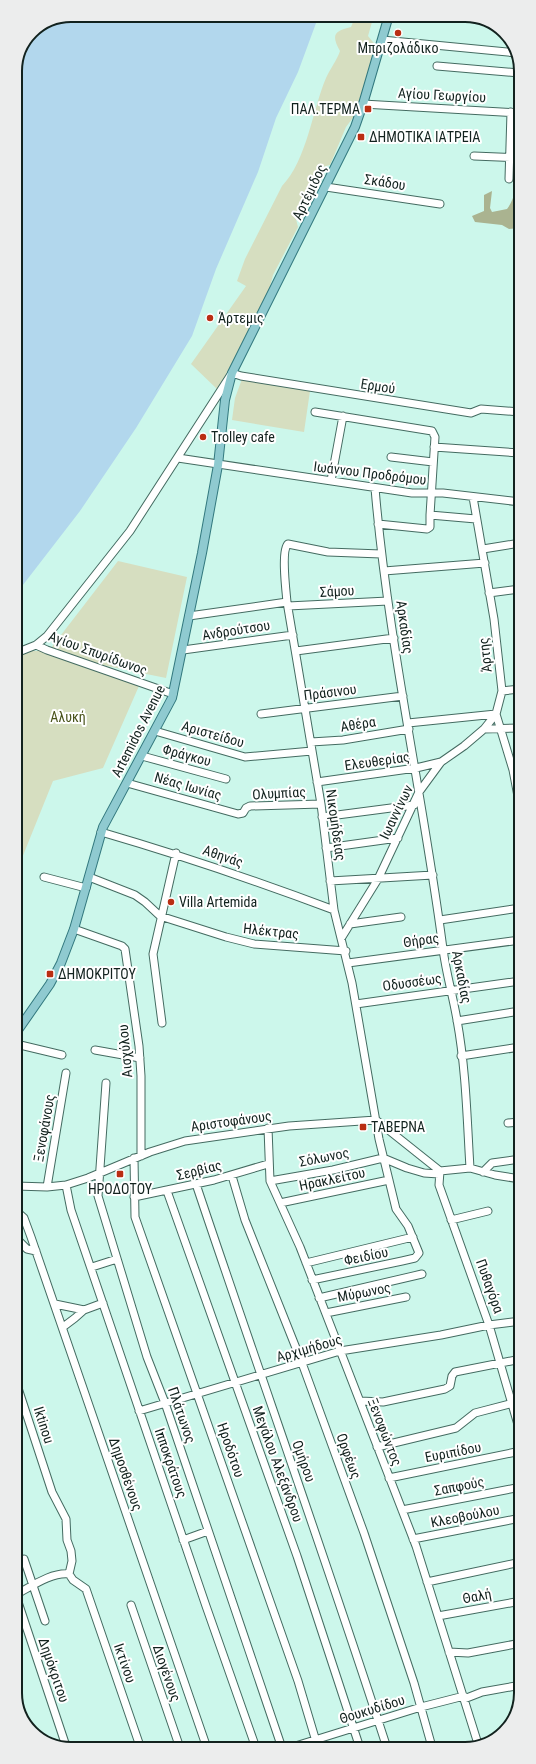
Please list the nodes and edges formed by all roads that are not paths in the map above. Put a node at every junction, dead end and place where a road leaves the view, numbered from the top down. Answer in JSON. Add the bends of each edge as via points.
{"nodes":[{"id":1,"x":387,"y":22,"type":"edge"},
{"id":2,"x":382,"y":40,"type":"junction"},
{"id":3,"x":510,"y":52,"type":"edge"},
{"id":4,"x":437,"y":66,"type":"dead end"},
{"id":5,"x":514,"y":73,"type":"edge"},
{"id":6,"x":363,"y":104,"type":"junction"},
{"id":7,"x":511,"y":112,"type":"junction"},
{"id":8,"x":514,"y":112,"type":"edge"},
{"id":9,"x":474,"y":156,"type":"dead end"},
{"id":10,"x":510,"y":157,"type":"junction"},
{"id":11,"x":514,"y":157,"type":"edge"},
{"id":12,"x":509,"y":179,"type":"dead end"},
{"id":13,"x":326,"y":186,"type":"junction"},
{"id":14,"x":440,"y":204,"type":"dead end"},
{"id":15,"x":232,"y":373,"type":"junction"},
{"id":16,"x":315,"y":412,"type":"dead end"},
{"id":17,"x":514,"y":412,"type":"edge"},
{"id":18,"x":343,"y":416,"type":"junction"},
{"id":19,"x":434,"y":447,"type":"junction"},
{"id":20,"x":514,"y":453,"type":"edge"},
{"id":21,"x":391,"y":457,"type":"dead end"},
{"id":22,"x":178,"y":458,"type":"junction"},
{"id":23,"x":433,"y":462,"type":"junction"},
{"id":24,"x":218,"y":465,"type":"junction"},
{"id":25,"x":331,"y":481,"type":"junction"},
{"id":26,"x":375,"y":488,"type":"junction"},
{"id":27,"x":431,"y":493,"type":"junction"},
{"id":28,"x":472,"y":497,"type":"junction"},
{"id":29,"x":514,"y":501,"type":"edge"},
{"id":30,"x":430,"y":515,"type":"junction"},
{"id":31,"x":476,"y":519,"type":"junction"},
{"id":32,"x":378,"y":524,"type":"junction"},
{"id":33,"x":514,"y":545,"type":"edge"},
{"id":34,"x":483,"y":549,"type":"junction"},
{"id":35,"x":381,"y":554,"type":"junction"},
{"id":36,"x":485,"y":563,"type":"junction"},
{"id":37,"x":384,"y":572,"type":"junction"},
{"id":38,"x":514,"y":590,"type":"edge"},
{"id":39,"x":489,"y":593,"type":"junction"},
{"id":40,"x":388,"y":601,"type":"junction"},
{"id":41,"x":288,"y":604,"type":"junction"},
{"id":42,"x":190,"y":616,"type":"junction"},
{"id":43,"x":293,"y":635,"type":"junction"},
{"id":44,"x":394,"y":638,"type":"junction"},
{"id":45,"x":36,"y":645,"type":"junction"},
{"id":46,"x":183,"y":650,"type":"junction"},
{"id":47,"x":22,"y":651,"type":"edge"},
{"id":48,"x":296,"y":651,"type":"junction"},
{"id":49,"x":514,"y":690,"type":"edge"},
{"id":50,"x":502,"y":691,"type":"junction"},
{"id":51,"x":173,"y":694,"type":"junction"},
{"id":52,"x":403,"y":696,"type":"junction"},
{"id":53,"x":305,"y":708,"type":"junction"},
{"id":54,"x":261,"y":714,"type":"dead end"},
{"id":55,"x":496,"y":714,"type":"junction"},
{"id":56,"x":408,"y":726,"type":"junction"},
{"id":57,"x":514,"y":729,"type":"edge"},
{"id":58,"x":484,"y":730,"type":"junction"},
{"id":59,"x":502,"y":730,"type":"junction"},
{"id":60,"x":155,"y":731,"type":"junction"},
{"id":61,"x":311,"y":742,"type":"junction"},
{"id":62,"x":312,"y":751,"type":"junction"},
{"id":63,"x":142,"y":756,"type":"junction"},
{"id":64,"x":441,"y":762,"type":"junction"},
{"id":65,"x":514,"y":762,"type":"edge"},
{"id":66,"x":416,"y":768,"type":"junction"},
{"id":67,"x":226,"y":779,"type":"dead end"},
{"id":68,"x":317,"y":782,"type":"junction"},
{"id":69,"x":127,"y":783,"type":"junction"},
{"id":70,"x":419,"y":792,"type":"junction"},
{"id":71,"x":321,"y":804,"type":"junction"},
{"id":72,"x":414,"y":805,"type":"junction"},
{"id":73,"x":242,"y":814,"type":"joint"},
{"id":74,"x":322,"y":817,"type":"junction"},
{"id":75,"x":101,"y":832,"type":"junction"},
{"id":76,"x":398,"y":838,"type":"junction"},
{"id":77,"x":326,"y":848,"type":"junction"},
{"id":78,"x":176,"y":853,"type":"junction"},
{"id":79,"x":433,"y":875,"type":"junction"},
{"id":80,"x":44,"y":877,"type":"dead end"},
{"id":81,"x":89,"y":877,"type":"junction"},
{"id":82,"x":378,"y":879,"type":"junction"},
{"id":83,"x":330,"y":881,"type":"junction"},
{"id":84,"x":86,"y":888,"type":"junction"},
{"id":85,"x":514,"y":909,"type":"edge"},
{"id":86,"x":334,"y":910,"type":"junction"},
{"id":87,"x":160,"y":916,"type":"junction"},
{"id":88,"x":401,"y":917,"type":"dead end"},
{"id":89,"x":440,"y":920,"type":"junction"},
{"id":90,"x":350,"y":924,"type":"junction"},
{"id":91,"x":74,"y":929,"type":"junction"},
{"id":92,"x":342,"y":937,"type":"junction"},
{"id":93,"x":514,"y":941,"type":"edge"},
{"id":94,"x":443,"y":950,"type":"junction"},
{"id":95,"x":346,"y":951,"type":"junction"},
{"id":96,"x":348,"y":963,"type":"junction"},
{"id":97,"x":514,"y":982,"type":"edge"},
{"id":98,"x":450,"y":990,"type":"junction"},
{"id":99,"x":356,"y":1004,"type":"junction"},
{"id":100,"x":514,"y":1012,"type":"edge"},
{"id":101,"x":457,"y":1021,"type":"junction"},
{"id":102,"x":162,"y":1023,"type":"dead end"},
{"id":103,"x":22,"y":1024,"type":"edge"},
{"id":104,"x":22,"y":1045,"type":"edge"},
{"id":105,"x":514,"y":1048,"type":"edge"},
{"id":106,"x":95,"y":1050,"type":"dead end"},
{"id":107,"x":62,"y":1055,"type":"dead end"},
{"id":108,"x":461,"y":1056,"type":"junction"},
{"id":109,"x":140,"y":1058,"type":"junction"},
{"id":110,"x":66,"y":1073,"type":"dead end"},
{"id":111,"x":106,"y":1084,"type":"dead end"},
{"id":112,"x":376,"y":1120,"type":"junction"},
{"id":113,"x":514,"y":1122,"type":"edge"},
{"id":114,"x":508,"y":1123,"type":"dead end"},
{"id":115,"x":268,"y":1128,"type":"junction"},
{"id":116,"x":138,"y":1157,"type":"junction"},
{"id":117,"x":384,"y":1158,"type":"junction"},
{"id":118,"x":514,"y":1160,"type":"edge"},
{"id":119,"x":268,"y":1164,"type":"junction"},
{"id":120,"x":470,"y":1168,"type":"junction"},
{"id":121,"x":439,"y":1172,"type":"junction"},
{"id":122,"x":483,"y":1172,"type":"junction"},
{"id":123,"x":98,"y":1174,"type":"junction"},
{"id":124,"x":232,"y":1176,"type":"junction"},
{"id":125,"x":514,"y":1178,"type":"edge"},
{"id":126,"x":270,"y":1180,"type":"junction"},
{"id":127,"x":389,"y":1180,"type":"junction"},
{"id":128,"x":196,"y":1184,"type":"junction"},
{"id":129,"x":66,"y":1185,"type":"junction"},
{"id":130,"x":22,"y":1186,"type":"edge"},
{"id":131,"x":47,"y":1187,"type":"junction"},
{"id":132,"x":168,"y":1191,"type":"junction"},
{"id":133,"x":134,"y":1197,"type":"junction"},
{"id":134,"x":280,"y":1203,"type":"junction"},
{"id":135,"x":488,"y":1211,"type":"dead end"},
{"id":136,"x":22,"y":1216,"type":"edge"},
{"id":137,"x":451,"y":1220,"type":"junction"},
{"id":138,"x":22,"y":1237,"type":"edge"},
{"id":139,"x":31,"y":1237,"type":"junction"},
{"id":140,"x":413,"y":1237,"type":"junction"},
{"id":141,"x":22,"y":1244,"type":"edge"},
{"id":142,"x":418,"y":1250,"type":"joint"},
{"id":143,"x":36,"y":1251,"type":"junction"},
{"id":144,"x":117,"y":1259,"type":"junction"},
{"id":145,"x":306,"y":1263,"type":"junction"},
{"id":146,"x":92,"y":1267,"type":"junction"},
{"id":147,"x":422,"y":1274,"type":"dead end"},
{"id":148,"x":312,"y":1280,"type":"junction"},
{"id":149,"x":406,"y":1297,"type":"dead end"},
{"id":150,"x":320,"y":1298,"type":"junction"},
{"id":151,"x":103,"y":1303,"type":"junction"},
{"id":152,"x":54,"y":1304,"type":"junction"},
{"id":153,"x":84,"y":1310,"type":"junction"},
{"id":154,"x":326,"y":1313,"type":"junction"},
{"id":155,"x":514,"y":1322,"type":"edge"},
{"id":156,"x":490,"y":1325,"type":"junction"},
{"id":157,"x":63,"y":1327,"type":"junction"},
{"id":158,"x":340,"y":1351,"type":"junction"},
{"id":159,"x":514,"y":1360,"type":"edge"},
{"id":160,"x":302,"y":1363,"type":"junction"},
{"id":161,"x":500,"y":1363,"type":"junction"},
{"id":162,"x":260,"y":1375,"type":"junction"},
{"id":163,"x":234,"y":1382,"type":"junction"},
{"id":164,"x":198,"y":1393,"type":"junction"},
{"id":165,"x":22,"y":1400,"type":"edge"},
{"id":166,"x":360,"y":1401,"type":"junction"},
{"id":167,"x":165,"y":1403,"type":"junction"},
{"id":168,"x":512,"y":1403,"type":"junction"},
{"id":169,"x":514,"y":1410,"type":"edge"},
{"id":170,"x":139,"y":1411,"type":"junction"},
{"id":171,"x":377,"y":1447,"type":"junction"},
{"id":172,"x":514,"y":1452,"type":"edge"},
{"id":173,"x":389,"y":1478,"type":"junction"},
{"id":174,"x":514,"y":1488,"type":"edge"},
{"id":175,"x":402,"y":1510,"type":"junction"},
{"id":176,"x":514,"y":1519,"type":"edge"},
{"id":177,"x":208,"y":1531,"type":"junction"},
{"id":178,"x":413,"y":1539,"type":"junction"},
{"id":179,"x":183,"y":1540,"type":"junction"},
{"id":180,"x":24,"y":1558,"type":"dead end"},
{"id":181,"x":514,"y":1563,"type":"edge"},
{"id":182,"x":69,"y":1574,"type":"junction"},
{"id":183,"x":427,"y":1582,"type":"junction"},
{"id":184,"x":33,"y":1586,"type":"junction"},
{"id":185,"x":22,"y":1592,"type":"edge"},
{"id":186,"x":514,"y":1602,"type":"edge"},
{"id":187,"x":131,"y":1605,"type":"dead end"},
{"id":188,"x":22,"y":1614,"type":"edge"},
{"id":189,"x":438,"y":1616,"type":"junction"},
{"id":190,"x":44,"y":1621,"type":"dead end"},
{"id":191,"x":514,"y":1644,"type":"edge"},
{"id":192,"x":449,"y":1652,"type":"junction"},
{"id":193,"x":514,"y":1686,"type":"edge"},
{"id":194,"x":464,"y":1698,"type":"junction"},
{"id":195,"x":421,"y":1707,"type":"junction"},
{"id":196,"x":378,"y":1721,"type":"junction"},
{"id":197,"x":354,"y":1729,"type":"junction"},
{"id":198,"x":316,"y":1739,"type":"junction"},
{"id":199,"x":64,"y":1741,"type":"edge"},
{"id":200,"x":476,"y":1741,"type":"edge"},
{"id":201,"x":139,"y":1742,"type":"edge"},
{"id":202,"x":178,"y":1742,"type":"edge"},
{"id":203,"x":205,"y":1742,"type":"edge"},
{"id":204,"x":254,"y":1742,"type":"edge"},
{"id":205,"x":280,"y":1742,"type":"edge"},
{"id":206,"x":307,"y":1742,"type":"edge"},
{"id":207,"x":317,"y":1742,"type":"edge"},
{"id":208,"x":358,"y":1742,"type":"edge"},
{"id":209,"x":385,"y":1742,"type":"edge"},
{"id":210,"x":431,"y":1742,"type":"edge"}],
"edges":[{"from":1,"to":2,"type":"main road","name":"Αρτέμιδος"},
{"from":2,"to":3,"type":"street"},
{"from":2,"to":6,"type":"main road","name":"Αρτέμιδος"},
{"from":4,"to":5,"type":"street"},
{"from":6,"to":7,"type":"street","name":"Αγίου Γεωργίου"},
{"from":6,"to":13,"type":"main road","name":"Αρτέμιδος"},
{"from":7,"to":8,"type":"street","name":"Αγίου Γεωργίου"},
{"from":7,"to":10,"type":"street"},
{"from":9,"to":10,"type":"street"},
{"from":10,"to":11,"type":"street"},
{"from":10,"to":12,"type":"street"},
{"from":13,"to":14,"type":"street","name":"Σκάδου"},
{"from":13,"to":15,"type":"main road","name":"Αρτέμιδος"},
{"from":15,"to":17,"type":"street","name":"Ερμού","via":[[471,413],[481,409]]},
{"from":15,"to":22,"type":"street"},
{"from":15,"to":24,"type":"main road","name":"Artemidos Avenue","via":[[224,405]]},
{"from":16,"to":18,"type":"street"},
{"from":18,"to":19,"type":"street","via":[[429,429],[434,434]]},
{"from":18,"to":25,"type":"street"},
{"from":19,"to":20,"type":"street"},
{"from":19,"to":23,"type":"street"},
{"from":21,"to":23,"type":"street"},
{"from":22,"to":24,"type":"street","name":"Ιωάννου Προδρόμου"},
{"from":22,"to":45,"type":"street","via":[[130,531],[47,636]]},
{"from":23,"to":27,"type":"street"},
{"from":24,"to":25,"type":"street","name":"Ιωάννου Προδρόμου"},
{"from":24,"to":42,"type":"main road","name":"Artemidos Avenue"},
{"from":25,"to":26,"type":"street","name":"Ιωάννου Προδρόμου"},
{"from":26,"to":27,"type":"street","name":"Ιωάννου Προδρόμου","via":[[412,494]]},
{"from":26,"to":32,"type":"street","name":"Αρκαδίας"},
{"from":27,"to":28,"type":"street","name":"Ιωάννου Προδρόμου"},
{"from":27,"to":30,"type":"street"},
{"from":28,"to":29,"type":"street","name":"Ιωάννου Προδρόμου"},
{"from":28,"to":31,"type":"street","name":"Άρτης"},
{"from":30,"to":31,"type":"street"},
{"from":30,"to":32,"type":"street","via":[[428,528]]},
{"from":31,"to":34,"type":"street","name":"Άρτης"},
{"from":32,"to":35,"type":"street","name":"Αρκαδίας"},
{"from":33,"to":34,"type":"street"},
{"from":34,"to":36,"type":"street","name":"Άρτης"},
{"from":35,"to":37,"type":"street","name":"Αρκαδίας"},
{"from":35,"to":41,"type":"street","name":"Νικομήδειας","via":[[328,552],[288,544],[285,547]]},
{"from":36,"to":37,"type":"street"},
{"from":36,"to":39,"type":"street","name":"Άρτης"},
{"from":37,"to":40,"type":"street","name":"Αρκαδίας"},
{"from":38,"to":39,"type":"street"},
{"from":39,"to":50,"type":"street","name":"Άρτης"},
{"from":40,"to":41,"type":"street","name":"Σάμου"},
{"from":40,"to":44,"type":"street","name":"Αρκαδίας"},
{"from":41,"to":42,"type":"street","name":"Σάμου"},
{"from":41,"to":43,"type":"street","name":"Νικομήδειας"},
{"from":42,"to":46,"type":"main road","name":"Artemidos Avenue"},
{"from":43,"to":46,"type":"street","name":"Ανδρούτσου"},
{"from":43,"to":48,"type":"street","name":"Νικομήδειας"},
{"from":44,"to":48,"type":"street"},
{"from":44,"to":52,"type":"street","name":"Αρκαδίας"},
{"from":45,"to":47,"type":"street"},
{"from":45,"to":51,"type":"street","name":"Αγίου Σπυρίδωνος"},
{"from":46,"to":51,"type":"main road","name":"Artemidos Avenue"},
{"from":48,"to":53,"type":"street","name":"Νικομήδειας"},
{"from":49,"to":50,"type":"street"},
{"from":50,"to":55,"type":"street","name":"Άρτης"},
{"from":51,"to":60,"type":"main road","name":"Artemidos Avenue"},
{"from":52,"to":53,"type":"street","name":"Πράσινου"},
{"from":52,"to":56,"type":"street","name":"Αρκαδίας"},
{"from":53,"to":54,"type":"street","name":"Πράσινου"},
{"from":53,"to":61,"type":"street","name":"Νικομήδειας"},
{"from":55,"to":56,"type":"street","name":"Αθέρα"},
{"from":55,"to":58,"type":"street","name":"Ιωαννίνων"},
{"from":55,"to":59,"type":"street"},
{"from":56,"to":61,"type":"street","name":"Αθέρα","via":[[343,740]]},
{"from":56,"to":66,"type":"street","name":"Αρκαδίας"},
{"from":57,"to":59,"type":"street"},
{"from":58,"to":59,"type":"street"},
{"from":58,"to":64,"type":"street","name":"Ιωαννίνων"},
{"from":59,"to":65,"type":"street"},
{"from":60,"to":62,"type":"street","name":"Αριστείδου","via":[[246,757]]},
{"from":60,"to":63,"type":"main road","name":"Artemidos Avenue"},
{"from":61,"to":62,"type":"street","name":"Νικομήδειας"},
{"from":62,"to":68,"type":"street","name":"Νικομήδειας"},
{"from":63,"to":67,"type":"street","name":"Φράγκου"},
{"from":63,"to":69,"type":"main road","name":"Artemidos Avenue"},
{"from":64,"to":66,"type":"street","name":"Ελευθερίας"},
{"from":64,"to":70,"type":"street","name":"Ιωαννίνων"},
{"from":66,"to":68,"type":"street","name":"Ελευθερίας"},
{"from":66,"to":70,"type":"street","name":"Αρκαδίας"},
{"from":68,"to":71,"type":"street","name":"Νικομήδειας"},
{"from":69,"to":73,"type":"street","name":"Νέας Ιωνίας"},
{"from":69,"to":75,"type":"main road","name":"Artemidos Avenue"},
{"from":70,"to":72,"type":"street","name":"Ιωαννίνων"},
{"from":70,"to":79,"type":"street","name":"Αρκαδίας"},
{"from":71,"to":73,"type":"street","name":"Ολυμπίας","via":[[250,806]]},
{"from":71,"to":74,"type":"street","name":"Νικομήδειας"},
{"from":72,"to":74,"type":"street"},
{"from":72,"to":76,"type":"street","name":"Ιωαννίνων"},
{"from":74,"to":77,"type":"street","name":"Νικομήδειας"},
{"from":75,"to":78,"type":"street","name":"Αθηνάς"},
{"from":75,"to":81,"type":"main road","name":"Artemidos Avenue"},
{"from":76,"to":77,"type":"street"},
{"from":76,"to":82,"type":"street","name":"Ιωαννίνων"},
{"from":77,"to":83,"type":"street","name":"Νικομήδειας"},
{"from":78,"to":86,"type":"street","name":"Αθηνάς"},
{"from":78,"to":87,"type":"street"},
{"from":79,"to":82,"type":"street"},
{"from":79,"to":89,"type":"street","name":"Αρκαδίας"},
{"from":80,"to":84,"type":"street"},
{"from":81,"to":84,"type":"main road","name":"Artemidos Avenue"},
{"from":81,"to":87,"type":"street","name":"Ηλέκτρας","via":[[135,895]]},
{"from":82,"to":83,"type":"street"},
{"from":82,"to":90,"type":"street","name":"Ιωαννίνων"},
{"from":83,"to":86,"type":"street","name":"Νικομήδειας"},
{"from":84,"to":91,"type":"main road","name":"Artemidos Avenue"},
{"from":85,"to":89,"type":"street"},
{"from":86,"to":92,"type":"street","name":"Νικομήδειας"},
{"from":87,"to":95,"type":"street","name":"Ηλέκτρας","via":[[254,944]]},
{"from":87,"to":102,"type":"street","via":[[153,954]]},
{"from":88,"to":90,"type":"street"},
{"from":89,"to":94,"type":"street","name":"Αρκαδίας"},
{"from":90,"to":92,"type":"street","name":"Ιωαννίνων"},
{"from":91,"to":103,"type":"main road","name":"Artemidos Avenue","via":[[66,953],[50,984]]},
{"from":91,"to":109,"type":"street","name":"Αισχύλου","via":[[125,949]]},
{"from":92,"to":95,"type":"street","name":"Νικομήδειας"},
{"from":93,"to":94,"type":"street","name":"Θήρας"},
{"from":94,"to":96,"type":"street","name":"Θήρας"},
{"from":94,"to":98,"type":"street","name":"Αρκαδίας"},
{"from":95,"to":96,"type":"street","name":"Νικομήδειας"},
{"from":96,"to":99,"type":"street","name":"Νικομήδειας"},
{"from":97,"to":98,"type":"street","name":"Οδυσσέως"},
{"from":98,"to":99,"type":"street","name":"Οδυσσέως"},
{"from":98,"to":101,"type":"street","name":"Αρκαδίας"},
{"from":99,"to":112,"type":"street","name":"Νικομήδειας"},
{"from":100,"to":101,"type":"street"},
{"from":101,"to":108,"type":"street","name":"Αρκαδίας"},
{"from":104,"to":107,"type":"street"},
{"from":105,"to":108,"type":"street"},
{"from":106,"to":109,"type":"street"},
{"from":108,"to":120,"type":"street","name":"Αρκαδίας"},
{"from":109,"to":116,"type":"street","name":"Αισχύλου"},
{"from":110,"to":131,"type":"street","name":"Ξενοφάνους"},
{"from":111,"to":123,"type":"street","name":"Πλάτωνος"},
{"from":112,"to":115,"type":"street","name":"Αριστοφάνους"},
{"from":112,"to":117,"type":"street","name":"Νικομήδειας"},
{"from":112,"to":121,"type":"street"},
{"from":113,"to":114,"type":"street"},
{"from":115,"to":116,"type":"street","name":"Αριστοφάνους","via":[[185,1141]]},
{"from":115,"to":119,"type":"street","name":"Ξενοφώντος"},
{"from":116,"to":123,"type":"street","name":"Αριστοφάνους"},
{"from":116,"to":133,"type":"street","name":"Ηροδότου"},
{"from":117,"to":121,"type":"street","via":[[424,1173]]},
{"from":117,"to":126,"type":"street","name":"Σόλωνος","via":[[334,1170]]},
{"from":117,"to":127,"type":"street","name":"Νικομήδειας"},
{"from":118,"to":122,"type":"street","via":[[491,1163]]},
{"from":119,"to":124,"type":"street","name":"Σερβίας"},
{"from":119,"to":126,"type":"street","name":"Ξενοφώντος"},
{"from":120,"to":121,"type":"street"},
{"from":120,"to":122,"type":"street"},
{"from":121,"to":137,"type":"street","name":"Πυθαγόρα","via":[[439,1185]]},
{"from":122,"to":125,"type":"street"},
{"from":123,"to":129,"type":"street","name":"Αριστοφάνους"},
{"from":123,"to":144,"type":"street","name":"Πλάτωνος","via":[[98,1196]]},
{"from":124,"to":128,"type":"street","name":"Σερβίας"},
{"from":124,"to":160,"type":"street","name":"Ορφέως","via":[[245,1220]]},
{"from":126,"to":134,"type":"street","name":"Ξενοφώντος"},
{"from":127,"to":134,"type":"street","name":"Ηρακλείτου"},
{"from":127,"to":140,"type":"street","name":"Νικομήδειας","via":[[396,1209]]},
{"from":128,"to":132,"type":"street","name":"Σερβίας"},
{"from":128,"to":162,"type":"street","name":"Ομήρου"},
{"from":129,"to":131,"type":"street","name":"Αριστοφάνους"},
{"from":129,"to":146,"type":"street","name":"Ιπποκράτους","via":[[71,1210]]},
{"from":130,"to":131,"type":"street","name":"Αριστοφάνους"},
{"from":132,"to":133,"type":"street","name":"Σερβίας"},
{"from":132,"to":163,"type":"street","name":"Μεγάλου Αλεξάνδρου"},
{"from":133,"to":164,"type":"street","name":"Ηροδότου","via":[[135,1217]]},
{"from":134,"to":145,"type":"street","name":"Ξενοφώντος"},
{"from":135,"to":137,"type":"street"},
{"from":136,"to":139,"type":"street","name":"Δημοσθένους"},
{"from":137,"to":156,"type":"street","name":"Πυθαγόρα"},
{"from":138,"to":139,"type":"street"},
{"from":139,"to":143,"type":"street","name":"Δημοσθένους"},
{"from":140,"to":142,"type":"street","name":"Νικομήδειας"},
{"from":140,"to":145,"type":"street"},
{"from":141,"to":143,"type":"street","via":[[27,1249]]},
{"from":142,"to":148,"type":"street","name":"Φειδίου","via":[[415,1258]]},
{"from":143,"to":152,"type":"street","name":"Δημοσθένους"},
{"from":144,"to":146,"type":"street"},
{"from":144,"to":167,"type":"street","name":"Πλάτωνος","via":[[147,1357]]},
{"from":145,"to":148,"type":"street","name":"Ξενοφώντος"},
{"from":146,"to":151,"type":"street","name":"Ιπποκράτους"},
{"from":147,"to":150,"type":"street"},
{"from":148,"to":150,"type":"street","name":"Ξενοφώντος"},
{"from":149,"to":154,"type":"street","name":"Μύρωνος"},
{"from":150,"to":154,"type":"street","name":"Ξενοφώντος"},
{"from":151,"to":153,"type":"street"},
{"from":151,"to":170,"type":"street","name":"Ιπποκράτους"},
{"from":152,"to":153,"type":"street"},
{"from":152,"to":157,"type":"street","name":"Δημοσθένους"},
{"from":153,"to":157,"type":"street"},
{"from":154,"to":158,"type":"street","name":"Ξενοφώντος"},
{"from":155,"to":156,"type":"street","name":"Αρχιμήδους"},
{"from":156,"to":158,"type":"street","name":"Αρχιμήδους"},
{"from":156,"to":161,"type":"street","name":"Πυθαγόρα"},
{"from":157,"to":203,"type":"street","name":"Δημοσθένους"},
{"from":158,"to":160,"type":"street","name":"Αρχιμήδους"},
{"from":158,"to":166,"type":"street","name":"Ξενοφώντος"},
{"from":159,"to":161,"type":"street"},
{"from":160,"to":162,"type":"street","name":"Αρχιμήδους"},
{"from":160,"to":195,"type":"street","name":"Ορφέως","via":[[364,1534]]},
{"from":161,"to":166,"type":"street","via":[[455,1372],[450,1386],[445,1389],[383,1402]]},
{"from":161,"to":168,"type":"street","name":"Πυθαγόρα"},
{"from":162,"to":163,"type":"street","name":"Αρχιμήδους"},
{"from":162,"to":196,"type":"street","name":"Ομήρου","via":[[322,1549]]},
{"from":163,"to":164,"type":"street","name":"Αρχιμήδους"},
{"from":163,"to":197,"type":"street","name":"Μεγάλου Αλεξάνδρου","via":[[297,1556]]},
{"from":164,"to":167,"type":"street","name":"Αρχιμήδους"},
{"from":164,"to":198,"type":"street","name":"Ηροδότου","via":[[296,1674]]},
{"from":165,"to":182,"type":"street","name":"Iktinou","via":[[52,1492],[66,1519],[72,1561]]},
{"from":166,"to":171,"type":"street","name":"Ξενοφώντος"},
{"from":167,"to":170,"type":"street","name":"Αρχιμήδους"},
{"from":167,"to":177,"type":"street","name":"Πλάτωνος"},
{"from":168,"to":169,"type":"street","name":"Πυθαγόρα"},
{"from":168,"to":171,"type":"street","via":[[475,1413],[456,1428]]},
{"from":170,"to":179,"type":"street","name":"Ιπποκράτους"},
{"from":171,"to":173,"type":"street","name":"Ξενοφώντος"},
{"from":172,"to":173,"type":"street","name":"Ευριπίδου"},
{"from":173,"to":175,"type":"street","name":"Ξενοφώντος"},
{"from":174,"to":175,"type":"street","name":"Σαπφούς"},
{"from":175,"to":178,"type":"street","name":"Ξενοφώντος"},
{"from":176,"to":178,"type":"street","name":"Κλεοβούλου"},
{"from":177,"to":179,"type":"street"},
{"from":177,"to":205,"type":"street","name":"Πλάτωνος"},
{"from":178,"to":183,"type":"street","name":"Ξενοφώντος"},
{"from":179,"to":204,"type":"street","name":"Ιπποκράτους"},
{"from":180,"to":184,"type":"street"},
{"from":181,"to":183,"type":"street"},
{"from":182,"to":184,"type":"street","via":[[55,1576]]},
{"from":182,"to":201,"type":"street","name":"Ικτίνου","via":[[88,1594]]},
{"from":183,"to":189,"type":"street","name":"Ξενοφώντος"},
{"from":184,"to":185,"type":"street"},
{"from":184,"to":190,"type":"street"},
{"from":186,"to":189,"type":"street","name":"Θαλή"},
{"from":187,"to":202,"type":"street","name":"Διογένους"},
{"from":188,"to":199,"type":"street","name":"Δημόκριτου"},
{"from":189,"to":192,"type":"street","name":"Ξενοφώντος"},
{"from":191,"to":192,"type":"street","via":[[468,1653]]},
{"from":192,"to":194,"type":"street","name":"Ξενοφώντος"},
{"from":193,"to":194,"type":"street","name":"Θουκυδίδου"},
{"from":194,"to":195,"type":"street","name":"Θουκυδίδου"},
{"from":194,"to":200,"type":"street","name":"Ξενοφώντος"},
{"from":195,"to":196,"type":"street","name":"Θουκυδίδου"},
{"from":195,"to":210,"type":"street","name":"Ορφέως"},
{"from":196,"to":197,"type":"street","name":"Θουκυδίδου"},
{"from":196,"to":209,"type":"street","name":"Ομήρου"},
{"from":197,"to":198,"type":"street","name":"Θουκυδίδου"},
{"from":197,"to":208,"type":"street","name":"Μεγάλου Αλεξάνδρου"},
{"from":198,"to":206,"type":"street","name":"Θουκυδίδου"},
{"from":198,"to":207,"type":"street","name":"Ηροδότου"}]}
